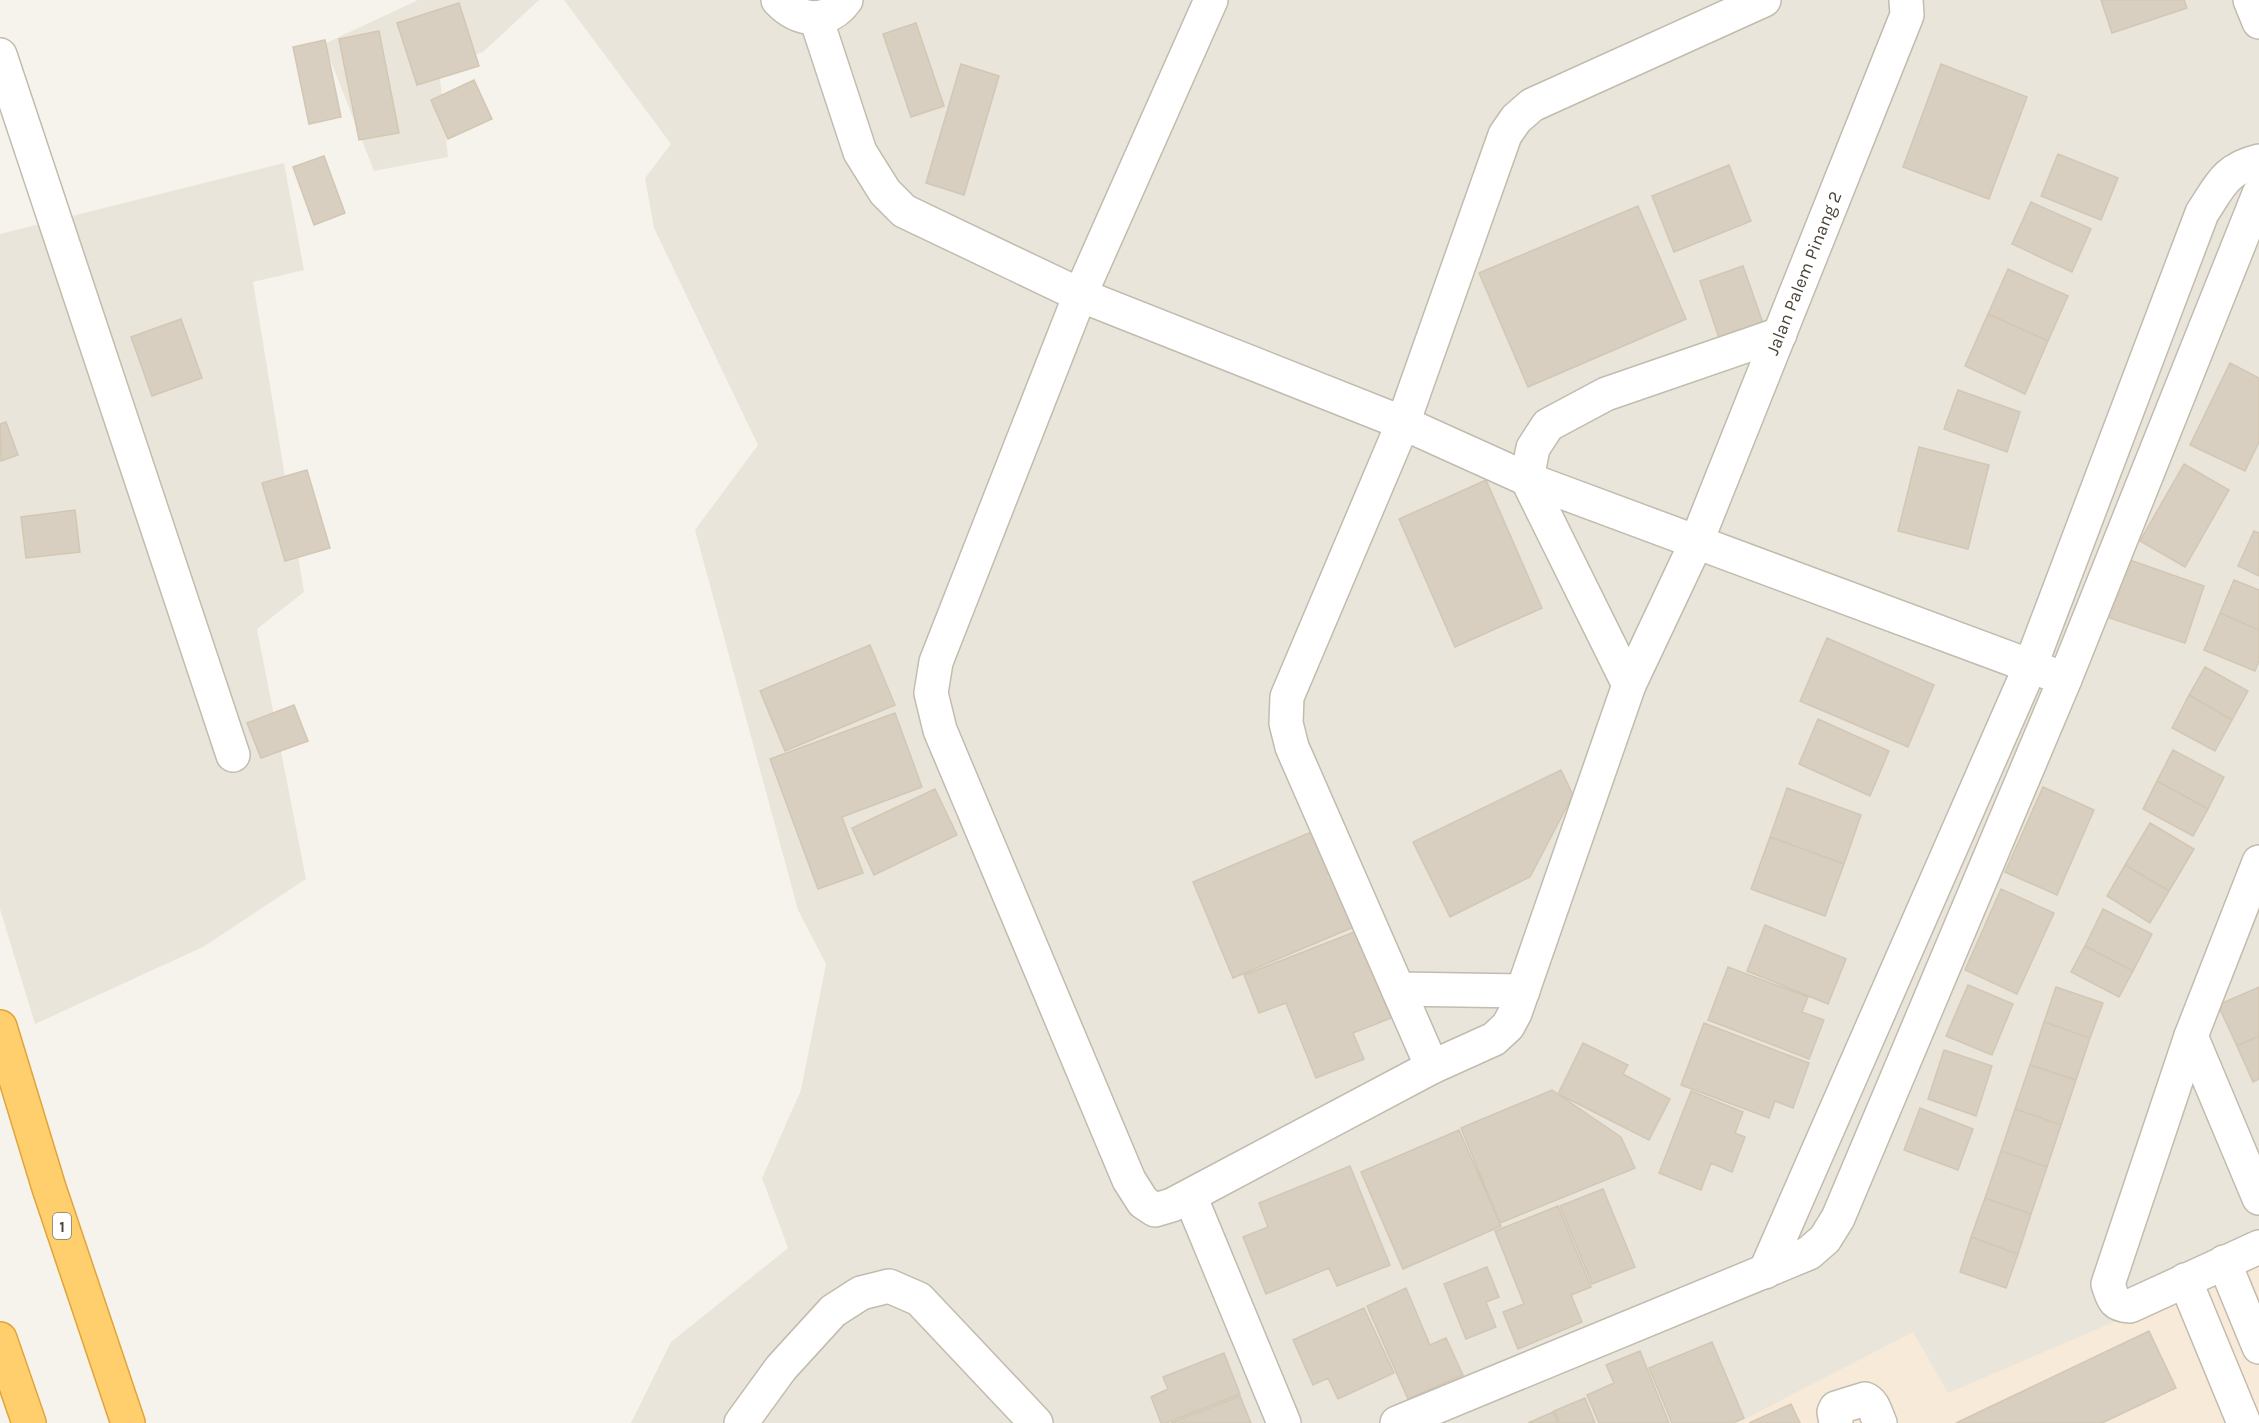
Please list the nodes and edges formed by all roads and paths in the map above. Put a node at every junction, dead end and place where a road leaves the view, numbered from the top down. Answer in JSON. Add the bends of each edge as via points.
{"nodes":[{"id":1,"x":778,"y":0,"type":"edge"},
{"id":2,"x":846,"y":0,"type":"edge"},
{"id":3,"x":1211,"y":0,"type":"edge"},
{"id":4,"x":1764,"y":0,"type":"edge"},
{"id":5,"x":1906,"y":0,"type":"edge"},
{"id":6,"x":2250,"y":0,"type":"edge"},
{"id":7,"x":816,"y":18,"type":"junction"},
{"id":8,"x":2259,"y":22,"type":"edge"},
{"id":9,"x":0,"y":55,"type":"edge"},
{"id":10,"x":2259,"y":161,"type":"edge"},
{"id":11,"x":2259,"y":194,"type":"edge"},
{"id":12,"x":1080,"y":295,"type":"junction"},
{"id":13,"x":1780,"y":334,"type":"junction"},
{"id":14,"x":1403,"y":423,"type":"junction"},
{"id":15,"x":1527,"y":479,"type":"junction"},
{"id":16,"x":1696,"y":543,"type":"junction"},
{"id":17,"x":2030,"y":667,"type":"junction"},
{"id":18,"x":2065,"y":679,"type":"junction"},
{"id":19,"x":1629,"y":685,"type":"junction"},
{"id":20,"x":233,"y":754,"type":"dead end"},
{"id":21,"x":2259,"y":862,"type":"edge"},
{"id":22,"x":1398,"y":989,"type":"junction"},
{"id":23,"x":1523,"y":990,"type":"junction"},
{"id":24,"x":0,"y":1027,"type":"edge"},
{"id":25,"x":2191,"y":1036,"type":"junction"},
{"id":26,"x":1432,"y":1067,"type":"junction"},
{"id":27,"x":1190,"y":1196,"type":"junction"},
{"id":28,"x":2259,"y":1198,"type":"edge"},
{"id":29,"x":2259,"y":1247,"type":"edge"},
{"id":30,"x":2224,"y":1262,"type":"junction"},
{"id":31,"x":1765,"y":1272,"type":"junction"},
{"id":32,"x":2185,"y":1280,"type":"junction"},
{"id":33,"x":0,"y":1339,"type":"edge"},
{"id":34,"x":2259,"y":1347,"type":"edge"},
{"id":35,"x":29,"y":1423,"type":"edge"},
{"id":36,"x":128,"y":1423,"type":"edge"},
{"id":37,"x":741,"y":1423,"type":"edge"},
{"id":38,"x":1036,"y":1423,"type":"edge"},
{"id":39,"x":1284,"y":1423,"type":"edge"},
{"id":40,"x":1397,"y":1423,"type":"edge"},
{"id":41,"x":1836,"y":1423,"type":"edge"},
{"id":42,"x":1880,"y":1423,"type":"edge"},
{"id":43,"x":2244,"y":1423,"type":"edge"}],
"edges":[{"from":1,"to":7,"type":"street","via":[[788,10]]},
{"from":2,"to":7,"type":"street","via":[[830,14]]},
{"from":3,"to":12,"type":"street"},
{"from":4,"to":14,"type":"street","via":[[1532,105],[1516,119],[1505,135]]},
{"from":5,"to":13,"type":"street","name":"Jalan Palem Pinang 2","via":[[1907,15]]},
{"from":6,"to":8,"type":"street"},
{"from":7,"to":12,"type":"street","via":[[860,152],[885,192],[904,211]]},
{"from":9,"to":20,"type":"street"},
{"from":10,"to":17,"type":"street","via":[[2227,176],[2202,213]]},
{"from":11,"to":18,"type":"street"},
{"from":12,"to":14,"type":"street"},
{"from":12,"to":27,"type":"street","name":"Jalan Palem Pinang 2","via":[[936,662],[931,693],[940,730],[1129,1179],[1143,1202],[1155,1210]]},
{"from":13,"to":15,"type":"street","via":[[1606,394],[1548,425],[1533,448]]},
{"from":13,"to":16,"type":"street","name":"Jalan Palem Pinang 2"},
{"from":14,"to":15,"type":"street"},
{"from":14,"to":22,"type":"street","via":[[1287,697],[1286,723],[1292,747]]},
{"from":15,"to":16,"type":"street"},
{"from":15,"to":19,"type":"street"},
{"from":16,"to":17,"type":"street"},
{"from":16,"to":19,"type":"street","name":"Jalan Palem Pinang 2"},
{"from":17,"to":18,"type":"street"},
{"from":17,"to":31,"type":"street"},
{"from":18,"to":31,"type":"street","via":[[1838,1218],[1825,1239],[1809,1253]]},
{"from":19,"to":23,"type":"street","name":"Jalan Palem Pinang 2"},
{"from":21,"to":25,"type":"street"},
{"from":22,"to":23,"type":"street"},
{"from":22,"to":26,"type":"street"},
{"from":23,"to":26,"type":"street","name":"Jalan Palem Pinang 2","via":[[1508,1026],[1494,1039]]},
{"from":24,"to":36,"type":"highway","number":"1"},
{"from":25,"to":28,"type":"street"},
{"from":25,"to":32,"type":"street","via":[[2108,1284],[2120,1306],[2130,1306]]},
{"from":26,"to":27,"type":"street","name":"Jalan Palem Pinang 2"},
{"from":27,"to":39,"type":"street"},
{"from":29,"to":30,"type":"street"},
{"from":30,"to":32,"type":"street"},
{"from":30,"to":34,"type":"street"},
{"from":31,"to":40,"type":"street"},
{"from":32,"to":43,"type":"street"},
{"from":33,"to":35,"type":"highway"},
{"from":37,"to":38,"type":"street","via":[[781,1368],[833,1311],[861,1293],[889,1286],[919,1299]]},
{"from":41,"to":42,"type":"street","via":[[1836,1408],[1865,1399]]}]}
